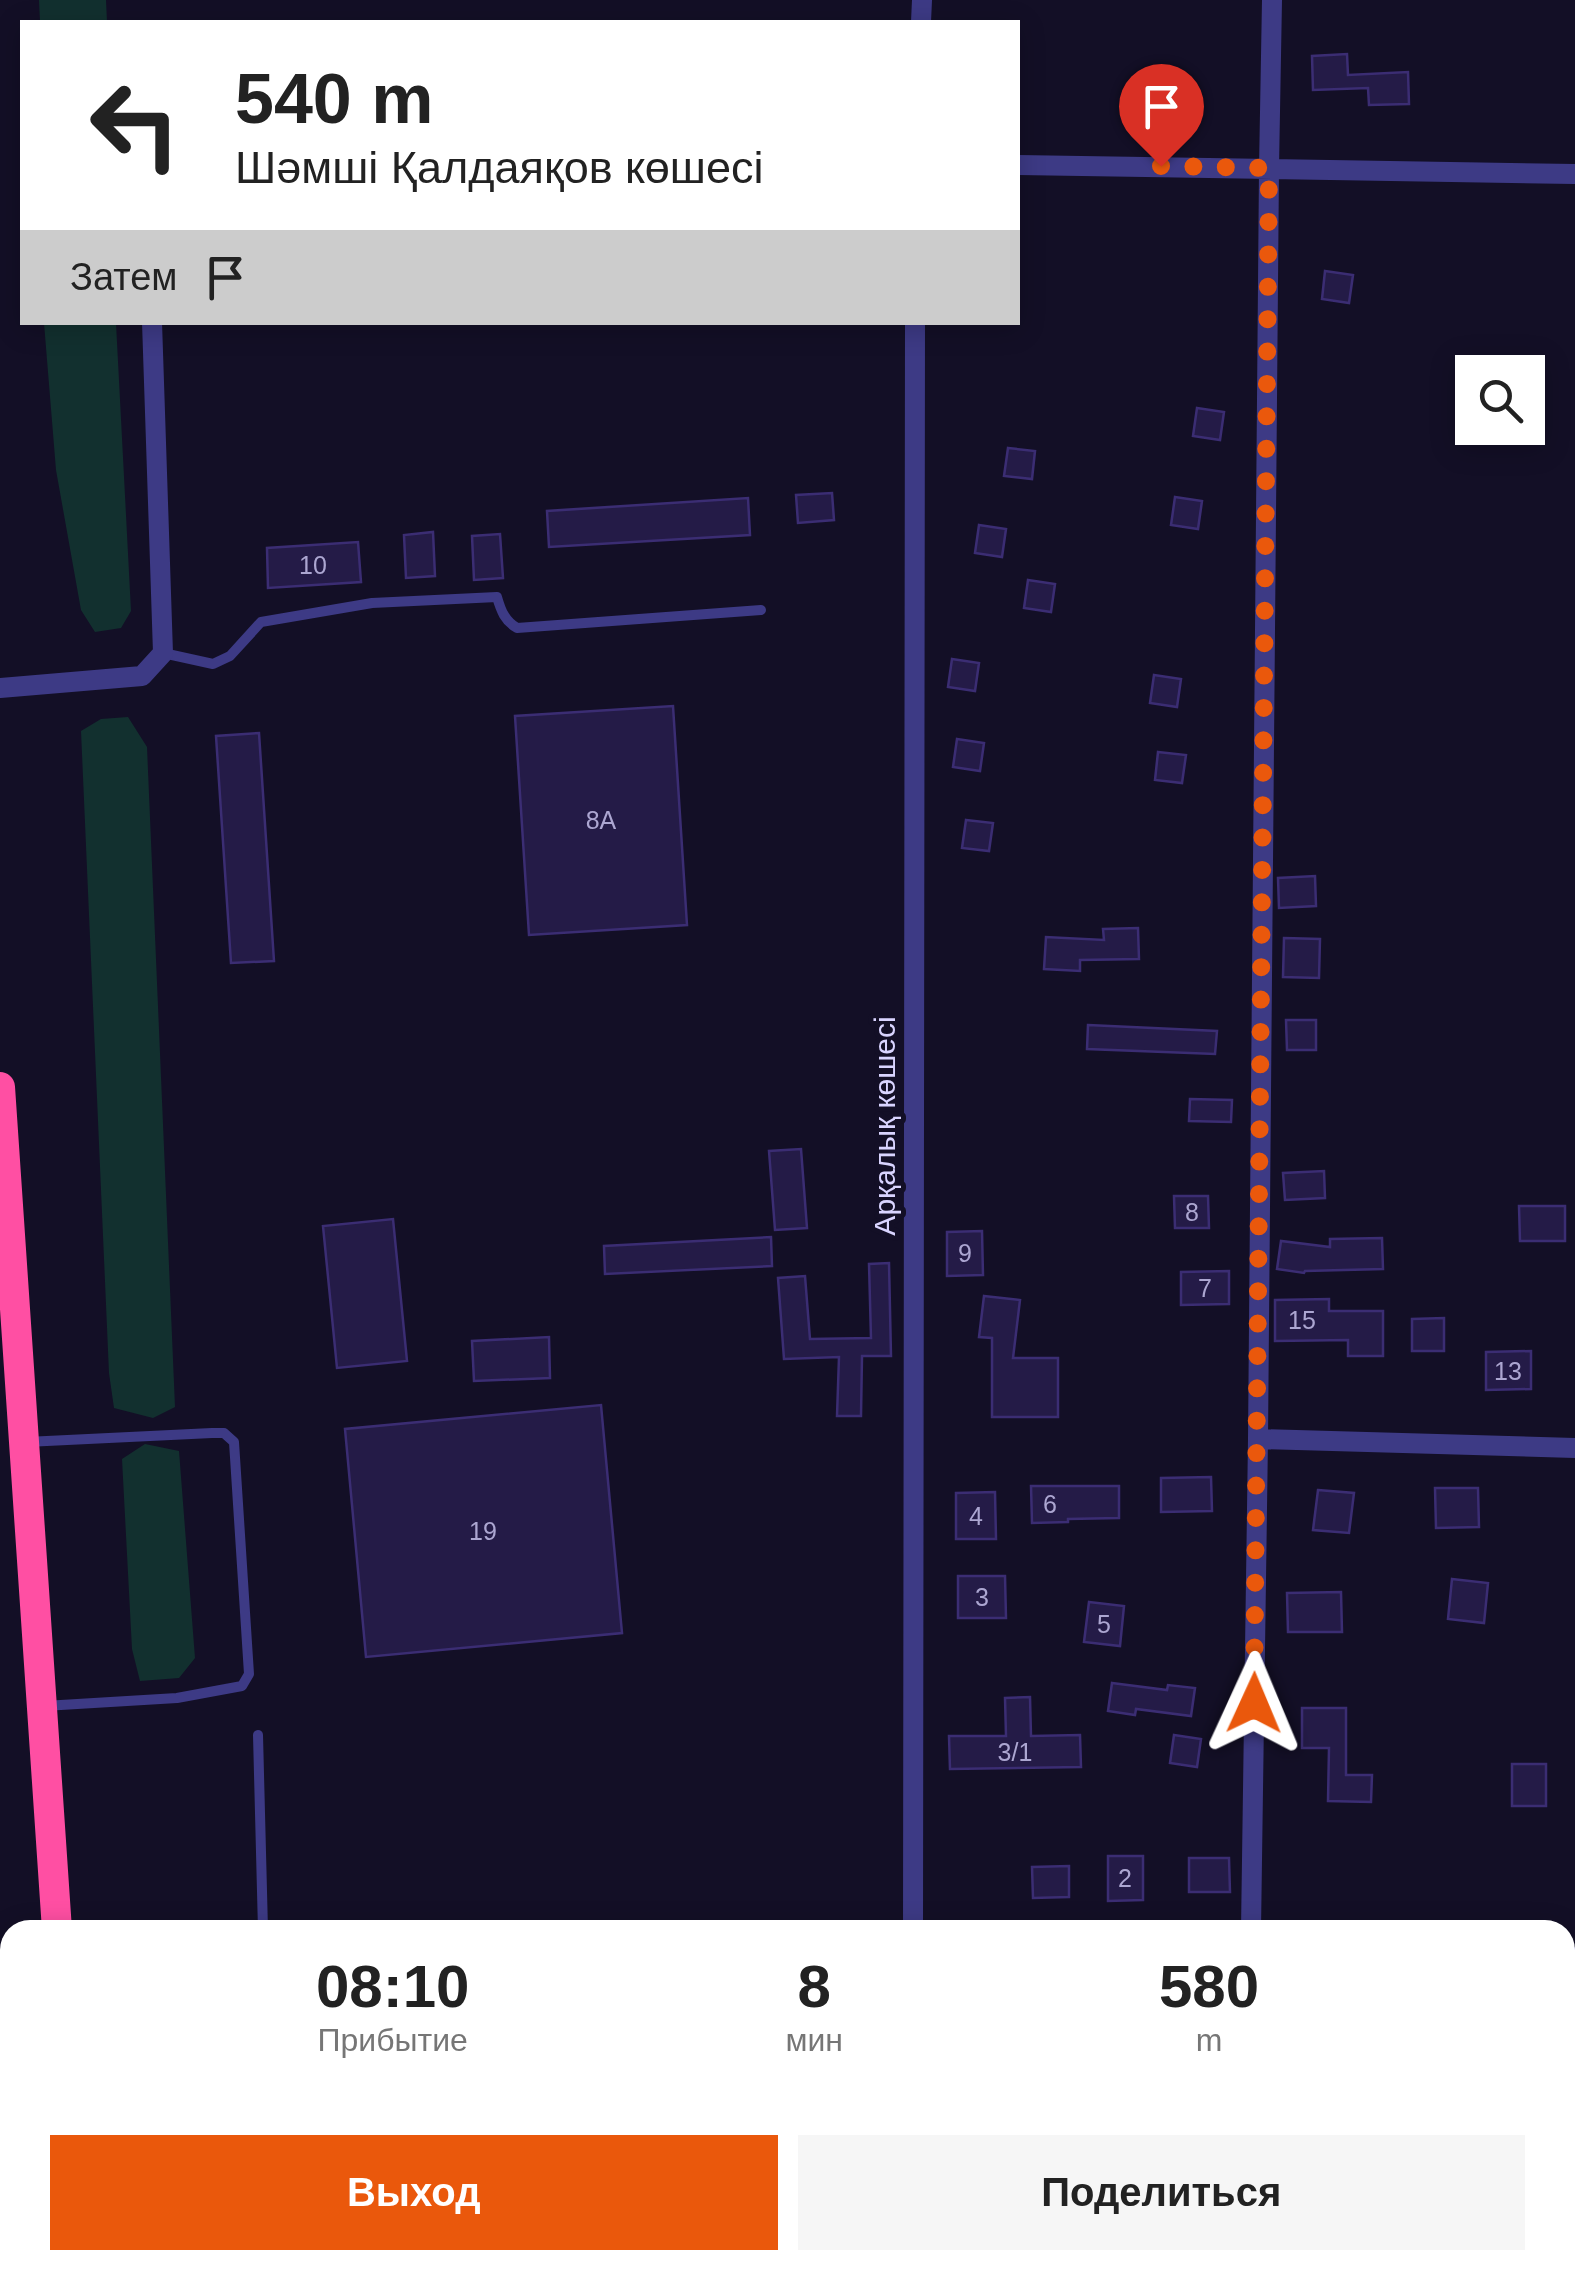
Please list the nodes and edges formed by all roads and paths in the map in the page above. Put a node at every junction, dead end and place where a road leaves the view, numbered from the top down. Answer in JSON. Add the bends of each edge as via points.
{"nodes":[{"id":1,"x":1272,"y":0,"type":"edge"},
{"id":2,"x":1020,"y":165,"type":"edge"},
{"id":3,"x":1269,"y":168,"type":"junction"},
{"id":4,"x":1575,"y":174,"type":"edge"},
{"id":5,"x":152,"y":325,"type":"edge"},
{"id":6,"x":914,"y":325,"type":"edge"},
{"id":7,"x":760,"y":610,"type":"dead end"},
{"id":8,"x":163,"y":653,"type":"junction"},
{"id":9,"x":0,"y":688,"type":"edge"},
{"id":10,"x":0,"y":1087,"type":"edge"},
{"id":11,"x":1258,"y":1439,"type":"junction"},
{"id":12,"x":25,"y":1442,"type":"junction"},
{"id":13,"x":1575,"y":1448,"type":"edge"},
{"id":14,"x":42,"y":1706,"type":"junction"},
{"id":15,"x":258,"y":1735,"type":"dead end"},
{"id":16,"x":56,"y":1920,"type":"edge"},
{"id":17,"x":263,"y":1920,"type":"edge"},
{"id":18,"x":913,"y":1920,"type":"edge"},
{"id":19,"x":1251,"y":1920,"type":"edge"}],
"edges":[{"from":1,"to":3,"type":"street"},
{"from":2,"to":3,"type":"street"},
{"from":3,"to":4,"type":"street"},
{"from":3,"to":11,"type":"street"},
{"from":5,"to":8,"type":"street"},
{"from":6,"to":18,"type":"street","name":"Арқалық көшесі"},
{"from":7,"to":8,"type":"lane","via":[[518,628],[502,614],[497,597],[372,603],[262,622],[213,664]]},
{"from":8,"to":9,"type":"street","via":[[142,676]]},
{"from":10,"to":12,"type":"highway"},
{"from":11,"to":13,"type":"street"},
{"from":11,"to":19,"type":"street"},
{"from":12,"to":14,"type":"highway"},
{"from":12,"to":14,"type":"lane","via":[[224,1433],[234,1442],[249,1674],[242,1686],[225,1691]]},
{"from":14,"to":16,"type":"highway"},
{"from":15,"to":17,"type":"lane"}]}
